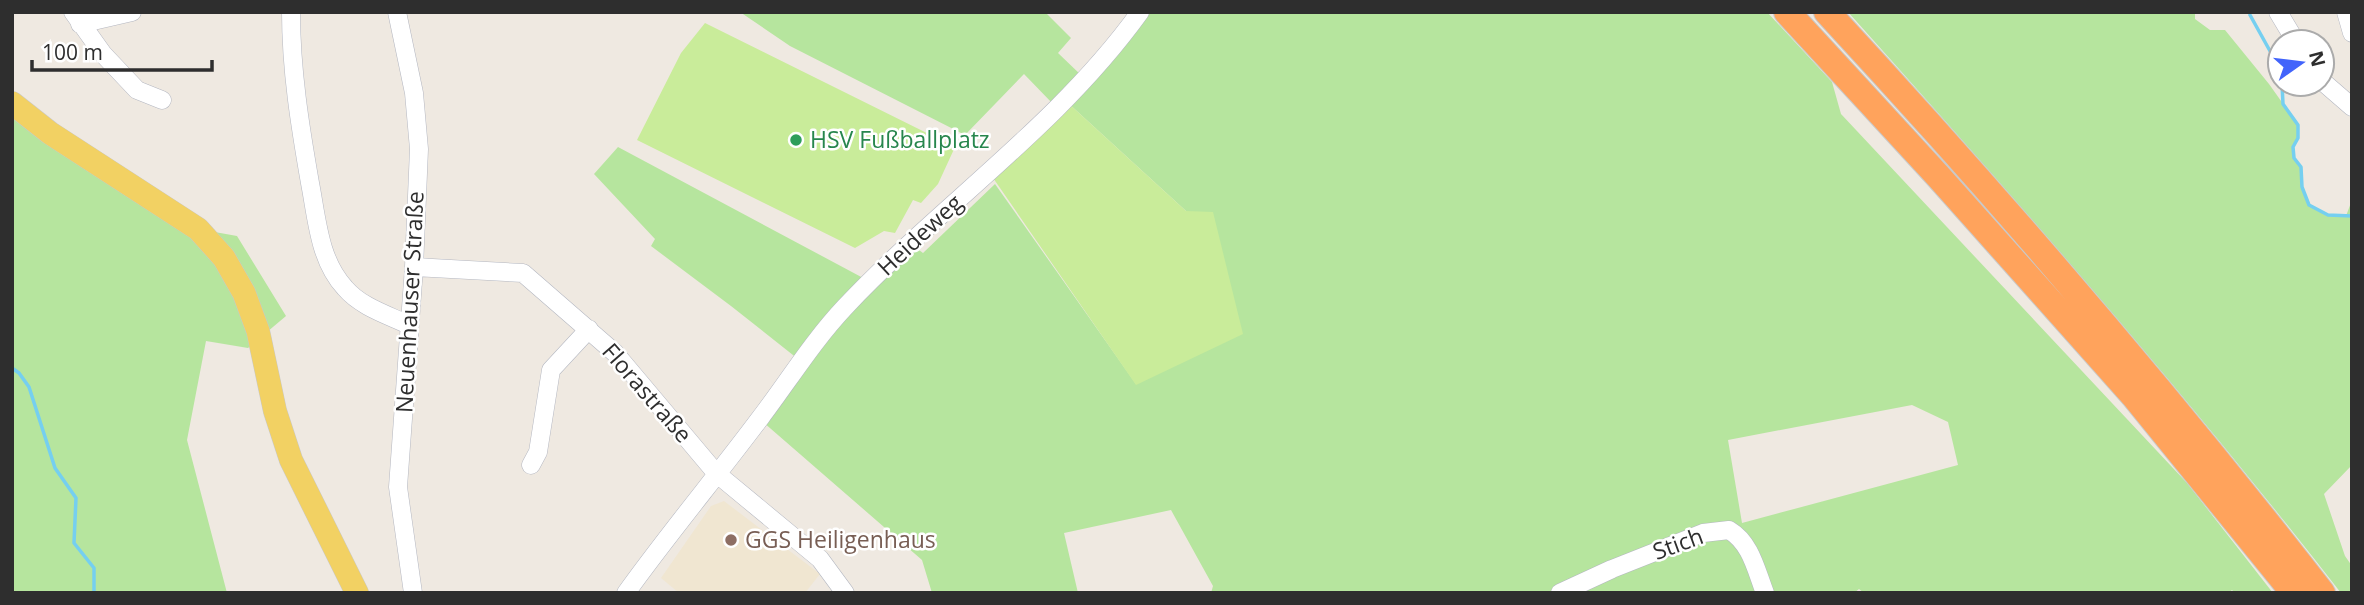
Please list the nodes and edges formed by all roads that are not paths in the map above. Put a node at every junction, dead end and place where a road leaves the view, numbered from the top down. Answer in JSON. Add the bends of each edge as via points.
{"nodes":[{"id":1,"x":132,"y":12,"type":"edge"},
{"id":2,"x":291,"y":12,"type":"edge"},
{"id":3,"x":397,"y":12,"type":"edge"},
{"id":4,"x":1140,"y":12,"type":"edge"},
{"id":5,"x":1787,"y":12,"type":"edge"},
{"id":6,"x":1827,"y":12,"type":"edge"},
{"id":7,"x":2278,"y":12,"type":"edge"},
{"id":8,"x":2346,"y":12,"type":"edge"},
{"id":9,"x":77,"y":18,"type":"edge"},
{"id":10,"x":2288,"y":28,"type":"edge"},
{"id":11,"x":2352,"y":33,"type":"edge"},
{"id":12,"x":2336,"y":93,"type":"edge"},
{"id":13,"x":162,"y":100,"type":"dead end"},
{"id":14,"x":12,"y":103,"type":"edge"},
{"id":15,"x":2352,"y":107,"type":"edge"},
{"id":16,"x":414,"y":267,"type":"junction"},
{"id":17,"x":409,"y":325,"type":"junction"},
{"id":18,"x":589,"y":329,"type":"junction"},
{"id":19,"x":531,"y":465,"type":"dead end"},
{"id":20,"x":716,"y":473,"type":"junction"},
{"id":21,"x":357,"y":593,"type":"edge"},
{"id":22,"x":413,"y":593,"type":"edge"},
{"id":23,"x":626,"y":593,"type":"edge"},
{"id":24,"x":845,"y":593,"type":"edge"},
{"id":25,"x":1560,"y":593,"type":"edge"},
{"id":26,"x":1765,"y":593,"type":"edge"},
{"id":27,"x":2294,"y":593,"type":"edge"},
{"id":28,"x":2322,"y":593,"type":"edge"}],
"edges":[{"from":1,"to":9,"type":"street"},
{"from":2,"to":17,"type":"street","via":[[296,104],[323,248],[334,275],[360,302]]},
{"from":3,"to":16,"type":"street","name":"Neuenhauser Straße","via":[[414,93],[419,149]]},
{"from":4,"to":20,"type":"street","name":"Heideweg","via":[[1101,62],[843,309]]},
{"from":5,"to":27,"type":"highway","via":[[2134,396]]},
{"from":6,"to":28,"type":"highway","via":[[2080,297]]},
{"from":7,"to":10,"type":"street"},
{"from":8,"to":11,"type":"street"},
{"from":9,"to":13,"type":"street","via":[[137,90]]},
{"from":12,"to":15,"type":"street"},
{"from":14,"to":21,"type":"main road","via":[[50,133],[198,229],[224,258],[258,331],[291,460]]},
{"from":16,"to":17,"type":"street","name":"Neuenhauser Straße"},
{"from":16,"to":18,"type":"street","name":"Florastraße","via":[[523,273]]},
{"from":17,"to":22,"type":"street","name":"Neuenhauser Straße","via":[[398,487]]},
{"from":18,"to":19,"type":"street","via":[[551,370],[538,452]]},
{"from":18,"to":20,"type":"street","name":"Florastraße","via":[[615,353]]},
{"from":20,"to":23,"type":"street","name":"Heideweg"},
{"from":20,"to":24,"type":"street","name":"Florastraße","via":[[820,559]]},
{"from":25,"to":26,"type":"street","name":"Stich","via":[[1703,533],[1729,530],[1741,537]]}]}
